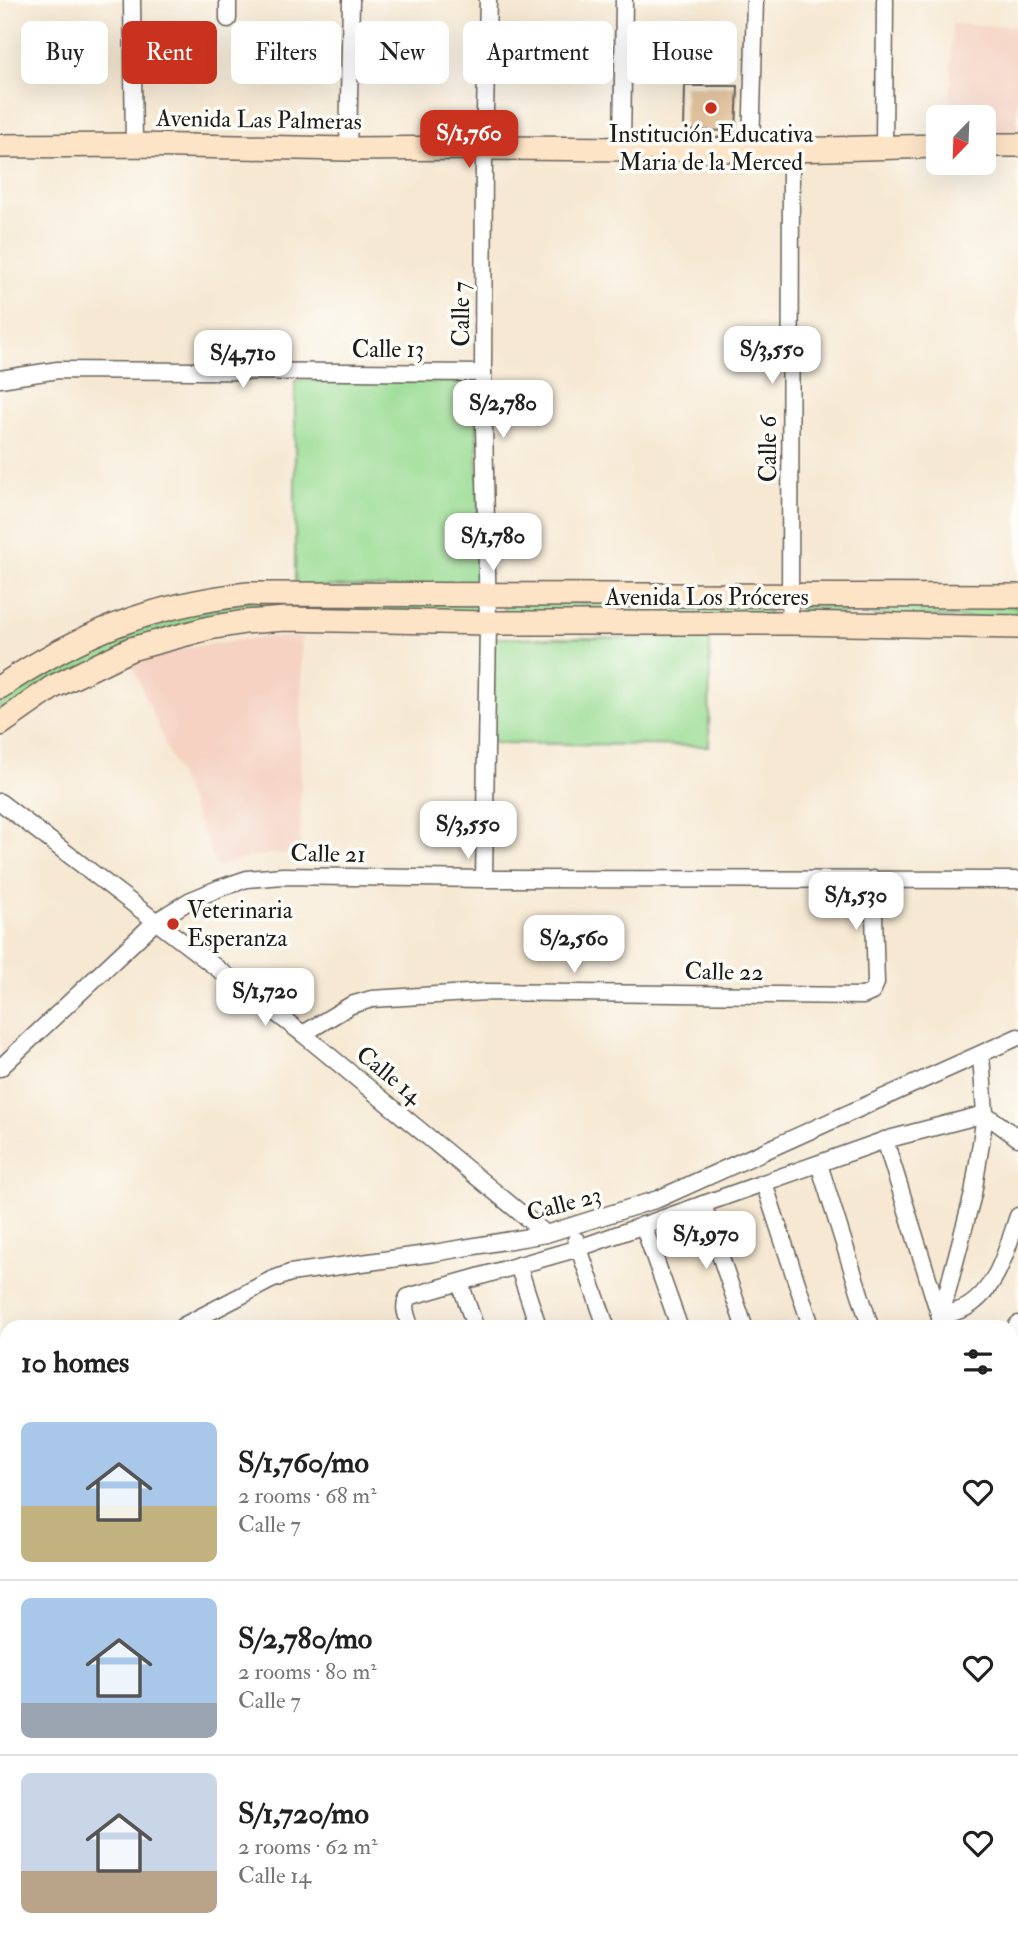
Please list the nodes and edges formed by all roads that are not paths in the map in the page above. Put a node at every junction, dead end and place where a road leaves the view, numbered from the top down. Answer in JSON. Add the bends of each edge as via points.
{"nodes":[{"id":1,"x":132,"y":0,"type":"edge"},
{"id":2,"x":228,"y":0,"type":"edge"},
{"id":3,"x":351,"y":0,"type":"edge"},
{"id":4,"x":488,"y":0,"type":"edge"},
{"id":5,"x":624,"y":0,"type":"edge"},
{"id":6,"x":755,"y":0,"type":"edge"},
{"id":7,"x":885,"y":0,"type":"edge"},
{"id":8,"x":228,"y":19,"type":"dead end"},
{"id":9,"x":134,"y":145,"type":"junction"},
{"id":10,"x":996,"y":145,"type":"edge"},
{"id":11,"x":1018,"y":145,"type":"edge"},
{"id":12,"x":0,"y":146,"type":"edge"},
{"id":13,"x":926,"y":146,"type":"edge"},
{"id":14,"x":884,"y":147,"type":"junction"},
{"id":15,"x":484,"y":148,"type":"junction"},
{"id":16,"x":348,"y":149,"type":"junction"},
{"id":17,"x":622,"y":149,"type":"junction"},
{"id":18,"x":751,"y":150,"type":"junction"},
{"id":19,"x":791,"y":150,"type":"junction"},
{"id":20,"x":483,"y":373,"type":"junction"},
{"id":21,"x":0,"y":379,"type":"edge"},
{"id":22,"x":487,"y":595,"type":"junction"},
{"id":23,"x":790,"y":596,"type":"junction"},
{"id":24,"x":1018,"y":596,"type":"edge"},
{"id":25,"x":488,"y":623,"type":"junction"},
{"id":26,"x":790,"y":623,"type":"junction"},
{"id":27,"x":1018,"y":627,"type":"edge"},
{"id":28,"x":0,"y":687,"type":"edge"},
{"id":29,"x":0,"y":724,"type":"edge"},
{"id":30,"x":0,"y":802,"type":"edge"},
{"id":31,"x":484,"y":879,"type":"junction"},
{"id":32,"x":873,"y":879,"type":"junction"},
{"id":33,"x":1018,"y":880,"type":"edge"},
{"id":34,"x":155,"y":922,"type":"junction"},
{"id":35,"x":303,"y":1034,"type":"junction"},
{"id":36,"x":1018,"y":1037,"type":"edge"},
{"id":37,"x":981,"y":1054,"type":"junction"},
{"id":38,"x":0,"y":1068,"type":"edge"},
{"id":39,"x":985,"y":1114,"type":"junction"},
{"id":40,"x":1018,"y":1138,"type":"edge"},
{"id":41,"x":886,"y":1140,"type":"junction"},
{"id":42,"x":819,"y":1164,"type":"junction"},
{"id":43,"x":764,"y":1183,"type":"junction"},
{"id":44,"x":703,"y":1204,"type":"junction"},
{"id":45,"x":1018,"y":1216,"type":"edge"},
{"id":46,"x":643,"y":1225,"type":"junction"},
{"id":47,"x":572,"y":1227,"type":"junction"},
{"id":48,"x":546,"y":1234,"type":"junction"},
{"id":49,"x":579,"y":1248,"type":"junction"},
{"id":50,"x":519,"y":1265,"type":"junction"},
{"id":51,"x":460,"y":1283,"type":"junction"},
{"id":52,"x":194,"y":1320,"type":"edge"},
{"id":53,"x":408,"y":1320,"type":"edge"},
{"id":54,"x":473,"y":1320,"type":"edge"},
{"id":55,"x":536,"y":1320,"type":"edge"},
{"id":56,"x":604,"y":1320,"type":"edge"},
{"id":57,"x":677,"y":1320,"type":"edge"},
{"id":58,"x":742,"y":1320,"type":"edge"},
{"id":59,"x":809,"y":1320,"type":"edge"},
{"id":60,"x":868,"y":1320,"type":"edge"},
{"id":61,"x":938,"y":1320,"type":"edge"},
{"id":62,"x":940,"y":1320,"type":"edge"},
{"id":63,"x":943,"y":1320,"type":"edge"}],
"edges":[{"from":1,"to":9,"type":"street"},
{"from":2,"to":8,"type":"street"},
{"from":3,"to":16,"type":"street"},
{"from":4,"to":15,"type":"street","name":"Calle 7"},
{"from":5,"to":17,"type":"street"},
{"from":6,"to":18,"type":"street"},
{"from":7,"to":14,"type":"street"},
{"from":9,"to":12,"type":"main road","name":"Avenida Las Palmeras"},
{"from":9,"to":16,"type":"main road","name":"Avenida Las Palmeras"},
{"from":10,"to":11,"type":"main road"},
{"from":13,"to":14,"type":"main road","name":"Avenida Las Palmeras"},
{"from":14,"to":19,"type":"main road","name":"Avenida Las Palmeras"},
{"from":15,"to":16,"type":"main road","name":"Avenida Las Palmeras"},
{"from":15,"to":17,"type":"main road","name":"Avenida Las Palmeras"},
{"from":15,"to":20,"type":"street","name":"Calle 7"},
{"from":17,"to":18,"type":"main road","name":"Avenida Las Palmeras"},
{"from":18,"to":19,"type":"main road","name":"Avenida Las Palmeras"},
{"from":19,"to":23,"type":"street","name":"Calle 6"},
{"from":20,"to":21,"type":"street","name":"Calle 13","via":[[58,370]]},
{"from":20,"to":22,"type":"street","name":"Calle 7"},
{"from":22,"to":23,"type":"main road","name":"Avenida Los Próceres"},
{"from":22,"to":25,"type":"street","name":"Calle 7"},
{"from":22,"to":28,"type":"main road","name":"Avenida Los Próceres","via":[[248,594],[200,600],[150,612],[72,643]]},
{"from":23,"to":24,"type":"main road","name":"Avenida Los Próceres"},
{"from":23,"to":26,"type":"street","name":"Calle 6"},
{"from":25,"to":26,"type":"main road","name":"Avenida Los Próceres"},
{"from":25,"to":29,"type":"main road","name":"Avenida Los Próceres","via":[[285,619],[208,628],[131,649],[54,687]]},
{"from":25,"to":31,"type":"street","name":"Calle 7"},
{"from":26,"to":27,"type":"main road","name":"Avenida Los Próceres"},
{"from":30,"to":34,"type":"street","name":"Calle 14"},
{"from":31,"to":32,"type":"street","name":"Calle 21"},
{"from":31,"to":34,"type":"street","name":"Calle 21","via":[[247,879],[189,901]]},
{"from":32,"to":33,"type":"street","name":"Calle 21"},
{"from":32,"to":35,"type":"street","name":"Calle 22","via":[[876,983],[872,992],[863,996],[485,992],[372,999],[351,1005]]},
{"from":34,"to":35,"type":"street","name":"Calle 14"},
{"from":34,"to":38,"type":"street","name":"Calle 21"},
{"from":35,"to":48,"type":"street","name":"Calle 14"},
{"from":36,"to":37,"type":"street","name":"Calle 23"},
{"from":37,"to":39,"type":"street"},
{"from":37,"to":47,"type":"street","name":"Calle 23","via":[[659,1199]]},
{"from":39,"to":40,"type":"street"},
{"from":39,"to":41,"type":"street"},
{"from":39,"to":62,"type":"street","via":[[973,1194]]},
{"from":41,"to":42,"type":"street"},
{"from":41,"to":61,"type":"street"},
{"from":42,"to":43,"type":"street"},
{"from":42,"to":60,"type":"street"},
{"from":43,"to":44,"type":"street"},
{"from":43,"to":59,"type":"street"},
{"from":44,"to":46,"type":"street"},
{"from":44,"to":58,"type":"street"},
{"from":45,"to":63,"type":"street","via":[[997,1272],[982,1295]]},
{"from":46,"to":49,"type":"street"},
{"from":46,"to":57,"type":"street"},
{"from":47,"to":48,"type":"street","name":"Calle 23"},
{"from":47,"to":49,"type":"street"},
{"from":48,"to":52,"type":"street","name":"Calle 23","via":[[290,1273]]},
{"from":49,"to":50,"type":"street"},
{"from":49,"to":56,"type":"street"},
{"from":50,"to":51,"type":"street"},
{"from":50,"to":55,"type":"street"},
{"from":51,"to":53,"type":"street","via":[[408,1297],[404,1303]]},
{"from":51,"to":54,"type":"street"}]}
